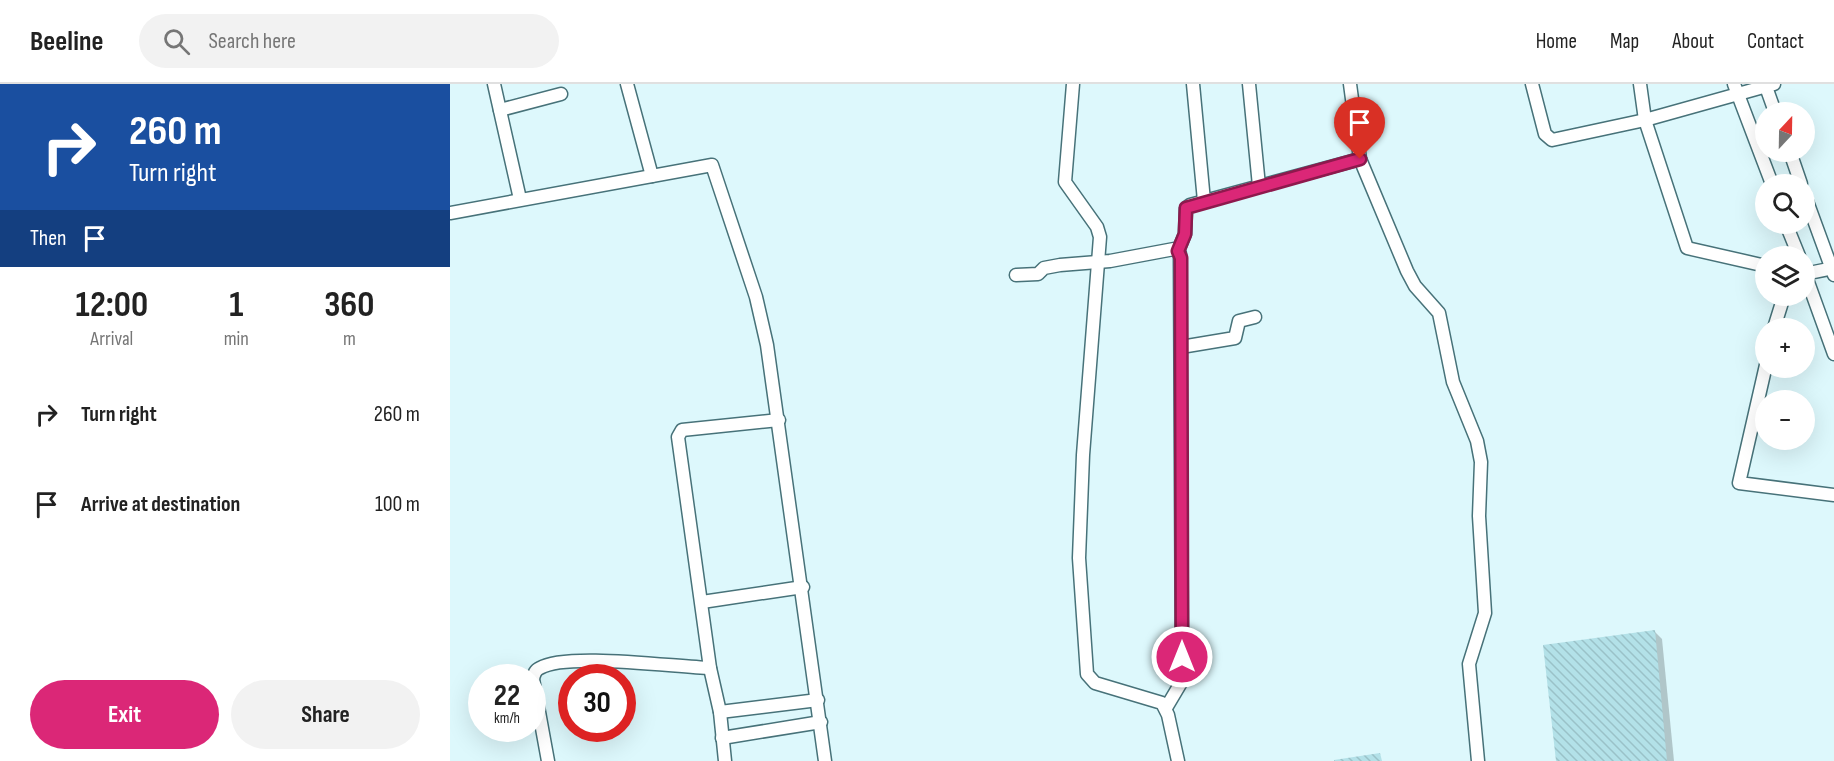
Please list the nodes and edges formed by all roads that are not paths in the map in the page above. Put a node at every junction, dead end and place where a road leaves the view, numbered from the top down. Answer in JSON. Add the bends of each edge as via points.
{"nodes":[{"id":1,"x":494,"y":84,"type":"edge"},
{"id":2,"x":627,"y":84,"type":"edge"},
{"id":3,"x":1073,"y":84,"type":"edge"},
{"id":4,"x":1193,"y":84,"type":"edge"},
{"id":5,"x":1249,"y":84,"type":"edge"},
{"id":6,"x":1350,"y":84,"type":"edge"},
{"id":7,"x":1532,"y":84,"type":"edge"},
{"id":8,"x":1641,"y":84,"type":"edge"},
{"id":9,"x":1769,"y":85,"type":"edge"},
{"id":10,"x":1736,"y":89,"type":"edge"},
{"id":11,"x":561,"y":94,"type":"dead end"},
{"id":12,"x":1773,"y":102,"type":"edge"},
{"id":13,"x":500,"y":110,"type":"junction"},
{"id":14,"x":1645,"y":120,"type":"junction"},
{"id":15,"x":1360,"y":159,"type":"junction"},
{"id":16,"x":1768,"y":174,"type":"edge"},
{"id":17,"x":651,"y":176,"type":"junction"},
{"id":18,"x":1259,"y":186,"type":"junction"},
{"id":19,"x":520,"y":199,"type":"junction"},
{"id":20,"x":1204,"y":201,"type":"junction"},
{"id":21,"x":450,"y":213,"type":"edge"},
{"id":22,"x":1815,"y":222,"type":"edge"},
{"id":23,"x":1178,"y":251,"type":"junction"},
{"id":24,"x":1098,"y":261,"type":"junction"},
{"id":25,"x":1755,"y":263,"type":"edge"},
{"id":26,"x":1833,"y":270,"type":"edge"},
{"id":27,"x":1815,"y":272,"type":"edge"},
{"id":28,"x":1016,"y":275,"type":"dead end"},
{"id":29,"x":1815,"y":301,"type":"edge"},
{"id":30,"x":1255,"y":317,"type":"dead end"},
{"id":31,"x":1181,"y":347,"type":"junction"},
{"id":32,"x":1834,"y":354,"type":"edge"},
{"id":33,"x":1763,"y":378,"type":"edge"},
{"id":34,"x":779,"y":420,"type":"junction"},
{"id":35,"x":1834,"y":495,"type":"edge"},
{"id":36,"x":803,"y":587,"type":"junction"},
{"id":37,"x":702,"y":602,"type":"junction"},
{"id":38,"x":710,"y":669,"type":"junction"},
{"id":39,"x":818,"y":700,"type":"junction"},
{"id":40,"x":1166,"y":708,"type":"junction"},
{"id":41,"x":720,"y":712,"type":"junction"},
{"id":42,"x":821,"y":722,"type":"junction"},
{"id":43,"x":722,"y":738,"type":"junction"},
{"id":44,"x":548,"y":761,"type":"edge"},
{"id":45,"x":725,"y":761,"type":"edge"},
{"id":46,"x":825,"y":761,"type":"edge"},
{"id":47,"x":1178,"y":761,"type":"edge"},
{"id":48,"x":1478,"y":761,"type":"edge"}],
"edges":[{"from":1,"to":13,"type":"street"},
{"from":2,"to":17,"type":"street"},
{"from":3,"to":24,"type":"street","via":[[1065,182],[1097,227]]},
{"from":4,"to":20,"type":"street"},
{"from":5,"to":18,"type":"street"},
{"from":6,"to":15,"type":"street"},
{"from":7,"to":14,"type":"street","via":[[1545,134],[1552,140]]},
{"from":8,"to":14,"type":"street"},
{"from":9,"to":10,"type":"street"},
{"from":9,"to":12,"type":"street"},
{"from":10,"to":14,"type":"street"},
{"from":10,"to":16,"type":"street"},
{"from":11,"to":13,"type":"street"},
{"from":13,"to":19,"type":"street"},
{"from":14,"to":25,"type":"street","via":[[1687,248]]},
{"from":15,"to":18,"type":"street"},
{"from":15,"to":48,"type":"street","via":[[1407,271],[1439,313],[1453,382],[1478,441],[1485,613],[1468,664]]},
{"from":17,"to":19,"type":"street"},
{"from":17,"to":34,"type":"street","via":[[712,165],[756,297]]},
{"from":18,"to":20,"type":"street"},
{"from":19,"to":21,"type":"street"},
{"from":20,"to":23,"type":"street","via":[[1186,208],[1185,234]]},
{"from":22,"to":26,"type":"street"},
{"from":23,"to":24,"type":"street"},
{"from":23,"to":31,"type":"street"},
{"from":24,"to":28,"type":"street"},
{"from":24,"to":40,"type":"street","via":[[1078,558],[1087,674],[1095,683],[1156,700]]},
{"from":26,"to":27,"type":"street"},
{"from":29,"to":32,"type":"street"},
{"from":30,"to":31,"type":"street","via":[[1239,321],[1234,338]]},
{"from":31,"to":40,"type":"street","via":[[1182,681]]},
{"from":33,"to":35,"type":"street","via":[[1739,483]]},
{"from":34,"to":36,"type":"street"},
{"from":34,"to":37,"type":"street","via":[[680,433]]},
{"from":36,"to":37,"type":"street"},
{"from":36,"to":39,"type":"street"},
{"from":37,"to":38,"type":"street"},
{"from":38,"to":41,"type":"street"},
{"from":38,"to":44,"type":"street","via":[[584,660],[541,667],[533,679]]},
{"from":39,"to":41,"type":"street"},
{"from":39,"to":42,"type":"street"},
{"from":40,"to":47,"type":"street"},
{"from":41,"to":43,"type":"street"},
{"from":42,"to":43,"type":"street"},
{"from":42,"to":46,"type":"street"},
{"from":43,"to":45,"type":"street"}]}
